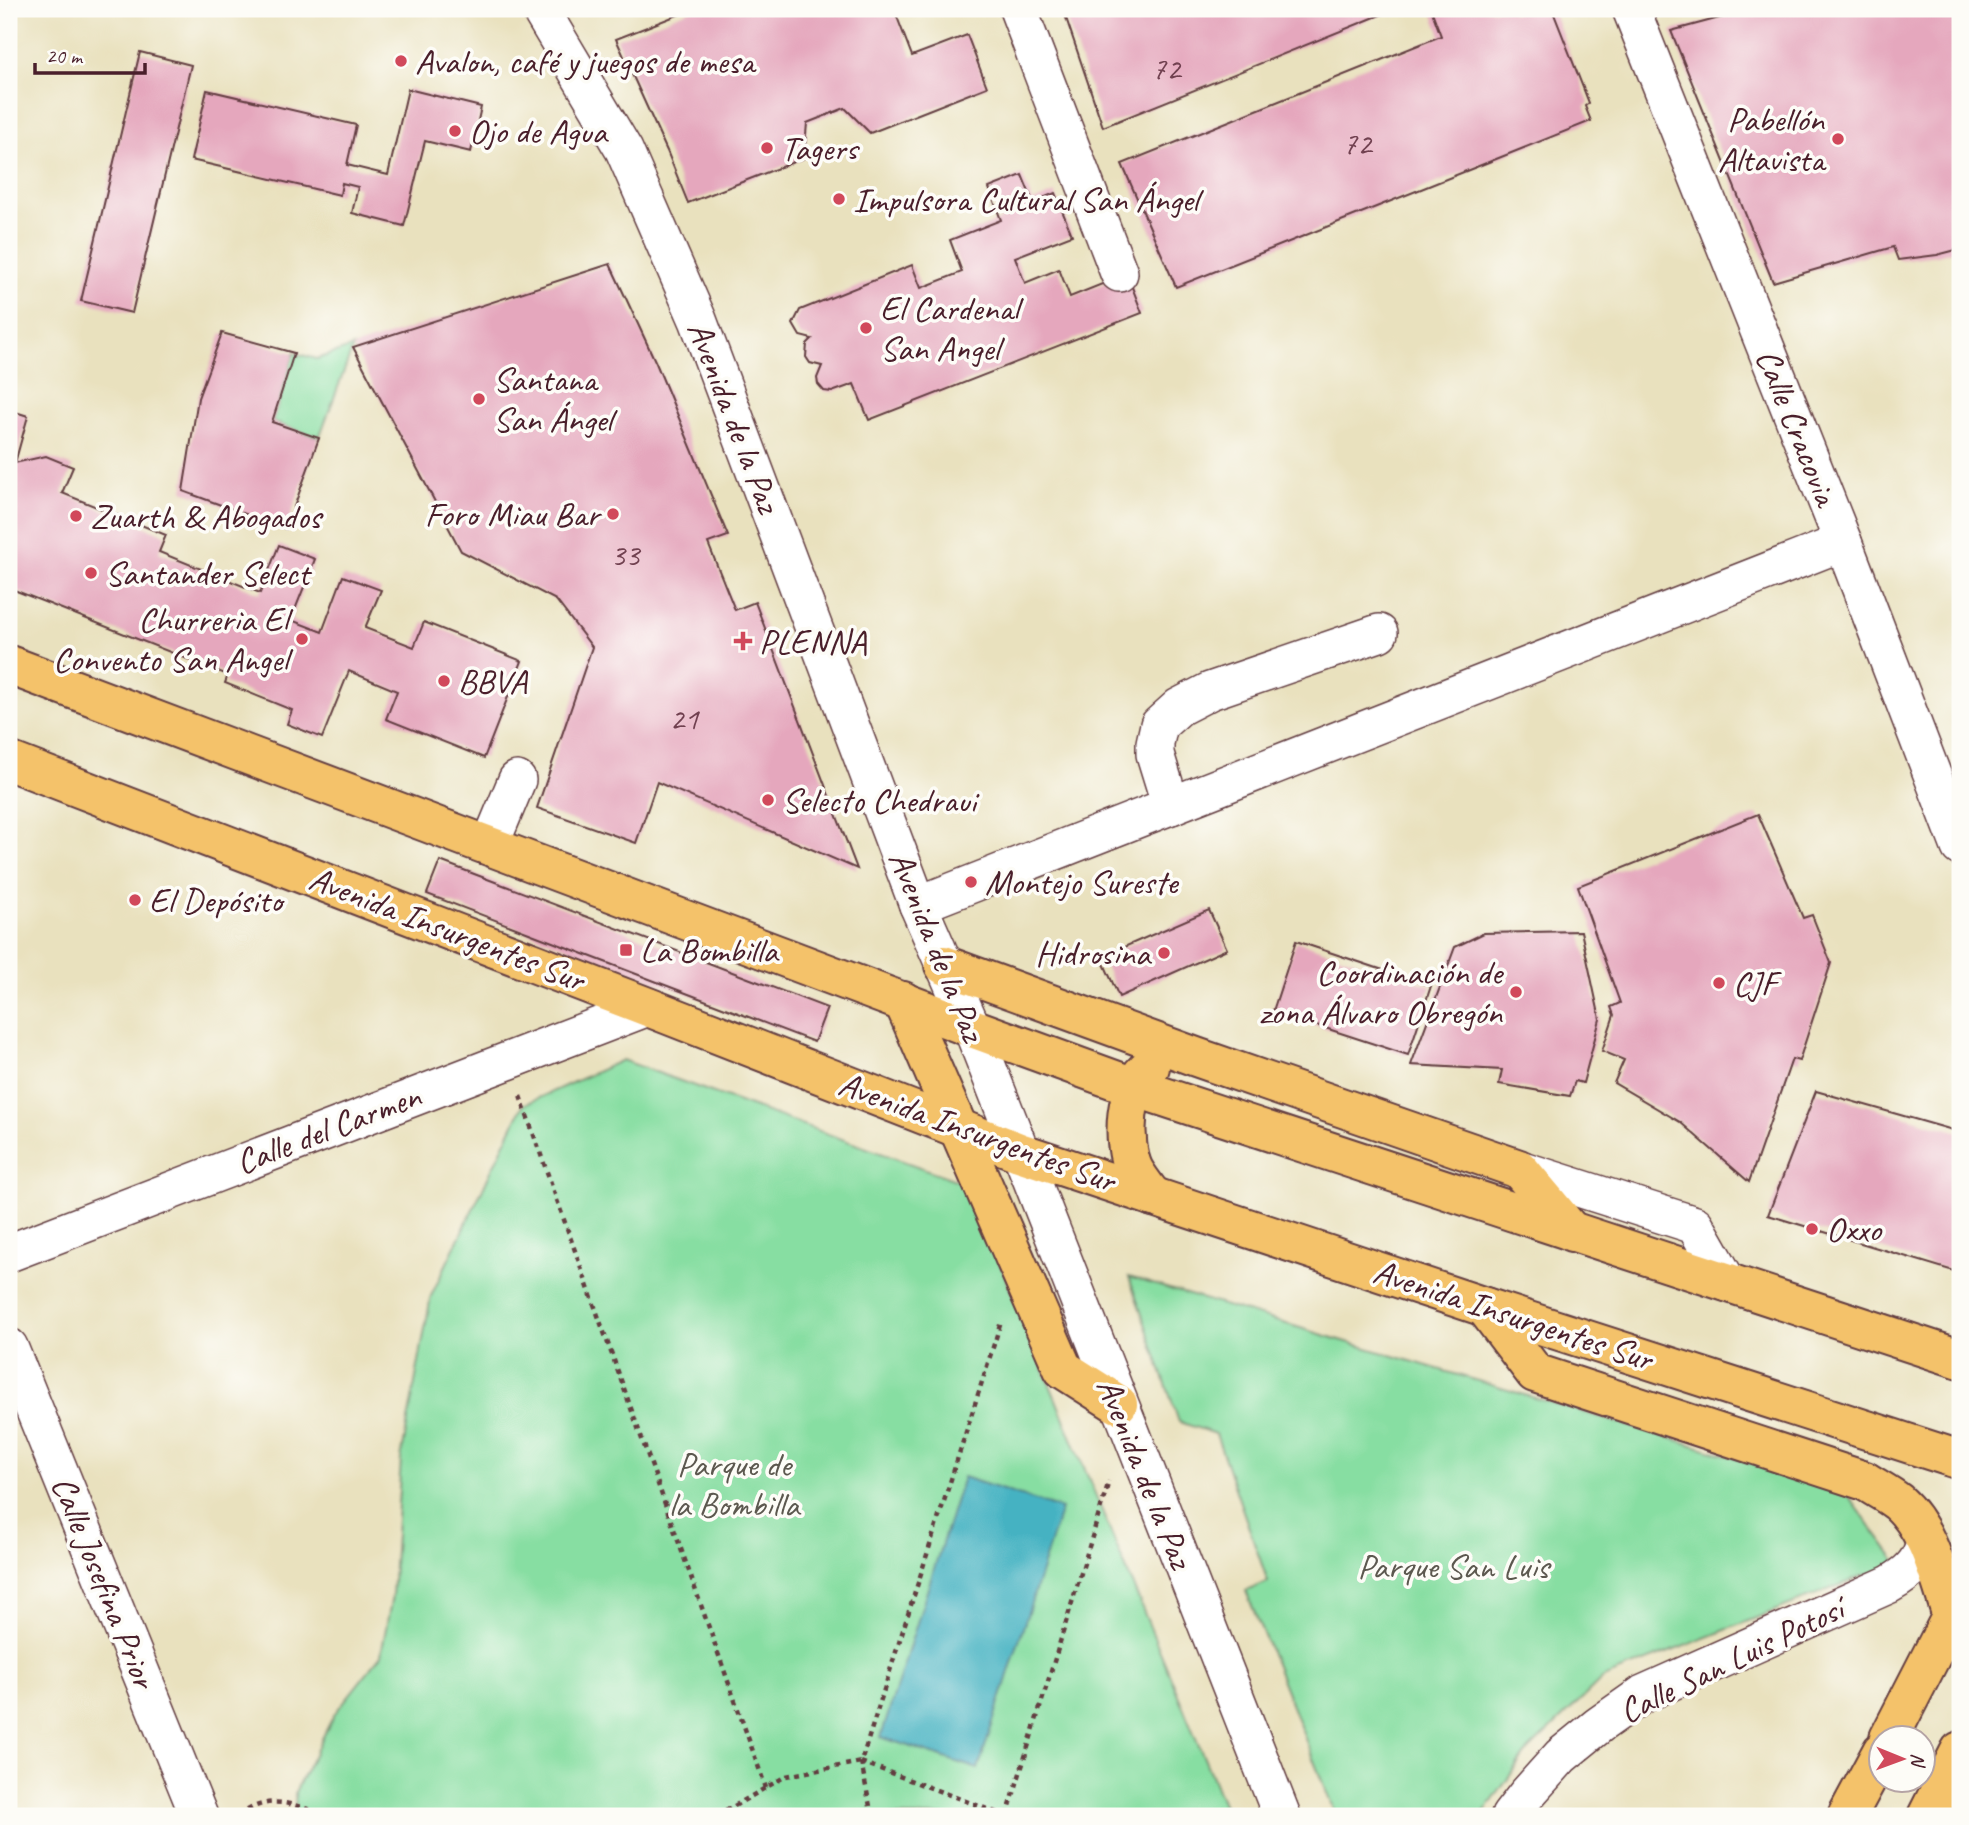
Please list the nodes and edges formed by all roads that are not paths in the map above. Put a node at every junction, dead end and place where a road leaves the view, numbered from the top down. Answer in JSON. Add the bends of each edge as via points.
{"nodes":[{"id":1,"x":540,"y":9,"type":"edge"},
{"id":2,"x":1018,"y":9,"type":"edge"},
{"id":3,"x":1630,"y":9,"type":"edge"},
{"id":4,"x":1119,"y":273,"type":"dead end"},
{"id":5,"x":1843,"y":542,"type":"junction"},
{"id":6,"x":1379,"y":633,"type":"dead end"},
{"id":7,"x":9,"y":665,"type":"edge"},
{"id":8,"x":9,"y":761,"type":"edge"},
{"id":9,"x":517,"y":780,"type":"dead end"},
{"id":10,"x":1171,"y":806,"type":"junction"},
{"id":11,"x":489,"y":845,"type":"junction"},
{"id":12,"x":1960,"y":847,"type":"edge"},
{"id":13,"x":918,"y":905,"type":"junction"},
{"id":14,"x":944,"y":965,"type":"junction"},
{"id":15,"x":903,"y":1001,"type":"junction"},
{"id":16,"x":648,"y":1006,"type":"junction"},
{"id":17,"x":972,"y":1028,"type":"junction"},
{"id":18,"x":1196,"y":1057,"type":"junction"},
{"id":19,"x":1134,"y":1087,"type":"junction"},
{"id":20,"x":957,"y":1128,"type":"junction"},
{"id":21,"x":1019,"y":1152,"type":"junction"},
{"id":22,"x":1519,"y":1168,"type":"junction"},
{"id":23,"x":1153,"y":1197,"type":"junction"},
{"id":24,"x":1572,"y":1232,"type":"junction"},
{"id":25,"x":9,"y":1253,"type":"edge"},
{"id":26,"x":1728,"y":1283,"type":"junction"},
{"id":27,"x":1485,"y":1307,"type":"junction"},
{"id":28,"x":9,"y":1347,"type":"edge"},
{"id":29,"x":1960,"y":1359,"type":"edge"},
{"id":30,"x":1122,"y":1415,"type":"junction"},
{"id":31,"x":1960,"y":1460,"type":"edge"},
{"id":32,"x":1925,"y":1543,"type":"junction"},
{"id":33,"x":1956,"y":1608,"type":"edge"},
{"id":34,"x":1896,"y":1724,"type":"edge"},
{"id":35,"x":1960,"y":1751,"type":"edge"},
{"id":36,"x":1868,"y":1776,"type":"edge"},
{"id":37,"x":199,"y":1816,"type":"edge"},
{"id":38,"x":1282,"y":1816,"type":"edge"},
{"id":39,"x":1510,"y":1816,"type":"edge"},
{"id":40,"x":1847,"y":1816,"type":"edge"},
{"id":41,"x":1927,"y":1816,"type":"edge"}],
"edges":[{"from":1,"to":13,"type":"street","name":"Avenida de la Paz","via":[[624,150],[698,320]]},
{"from":2,"to":4,"type":"street"},
{"from":3,"to":5,"type":"street","name":"Calle Cracovia"},
{"from":5,"to":10,"type":"street"},
{"from":5,"to":12,"type":"street","name":"Calle Cracovia"},
{"from":6,"to":10,"type":"street","via":[[1204,694],[1171,713],[1156,733],[1155,754]]},
{"from":7,"to":11,"type":"main road"},
{"from":8,"to":16,"type":"main road","name":"Avenida Insurgentes Sur"},
{"from":9,"to":11,"type":"street"},
{"from":10,"to":13,"type":"street"},
{"from":11,"to":15,"type":"main road"},
{"from":13,"to":14,"type":"street","name":"Avenida de la Paz"},
{"from":14,"to":17,"type":"street","name":"Avenida de la Paz"},
{"from":14,"to":18,"type":"main road"},
{"from":15,"to":17,"type":"main road"},
{"from":15,"to":20,"type":"main road"},
{"from":16,"to":20,"type":"main road","name":"Avenida Insurgentes Sur"},
{"from":16,"to":25,"type":"street","name":"Calle del Carmen"},
{"from":17,"to":19,"type":"main road"},
{"from":17,"to":21,"type":"street","name":"Avenida de la Paz"},
{"from":18,"to":19,"type":"main road","via":[[1167,1059],[1146,1068]]},
{"from":18,"to":22,"type":"main road"},
{"from":19,"to":23,"type":"main road","via":[[1126,1122],[1128,1146],[1133,1169]]},
{"from":19,"to":24,"type":"main road"},
{"from":20,"to":21,"type":"main road","name":"Avenida Insurgentes Sur"},
{"from":20,"to":30,"type":"main road","via":[[1063,1369]]},
{"from":21,"to":23,"type":"main road","name":"Avenida Insurgentes Sur"},
{"from":21,"to":30,"type":"street","name":"Avenida de la Paz"},
{"from":22,"to":24,"type":"main road"},
{"from":22,"to":26,"type":"street","via":[[1695,1225]]},
{"from":23,"to":27,"type":"main road","name":"Avenida Insurgentes Sur"},
{"from":24,"to":26,"type":"main road"},
{"from":26,"to":29,"type":"main road"},
{"from":27,"to":31,"type":"main road","name":"Avenida Insurgentes Sur"},
{"from":27,"to":32,"type":"main road","via":[[1535,1373],[1865,1481],[1898,1502]]},
{"from":28,"to":37,"type":"street","name":"Calle Josefina Prior"},
{"from":30,"to":38,"type":"street","name":"Avenida de la Paz"},
{"from":32,"to":33,"type":"main road"},
{"from":32,"to":39,"type":"street","name":"Calle San Luis Potosí","via":[[1910,1572],[1890,1584],[1643,1694],[1561,1756]]},
{"from":33,"to":34,"type":"main road"},
{"from":35,"to":41,"type":"main road"},
{"from":36,"to":40,"type":"main road"}]}
